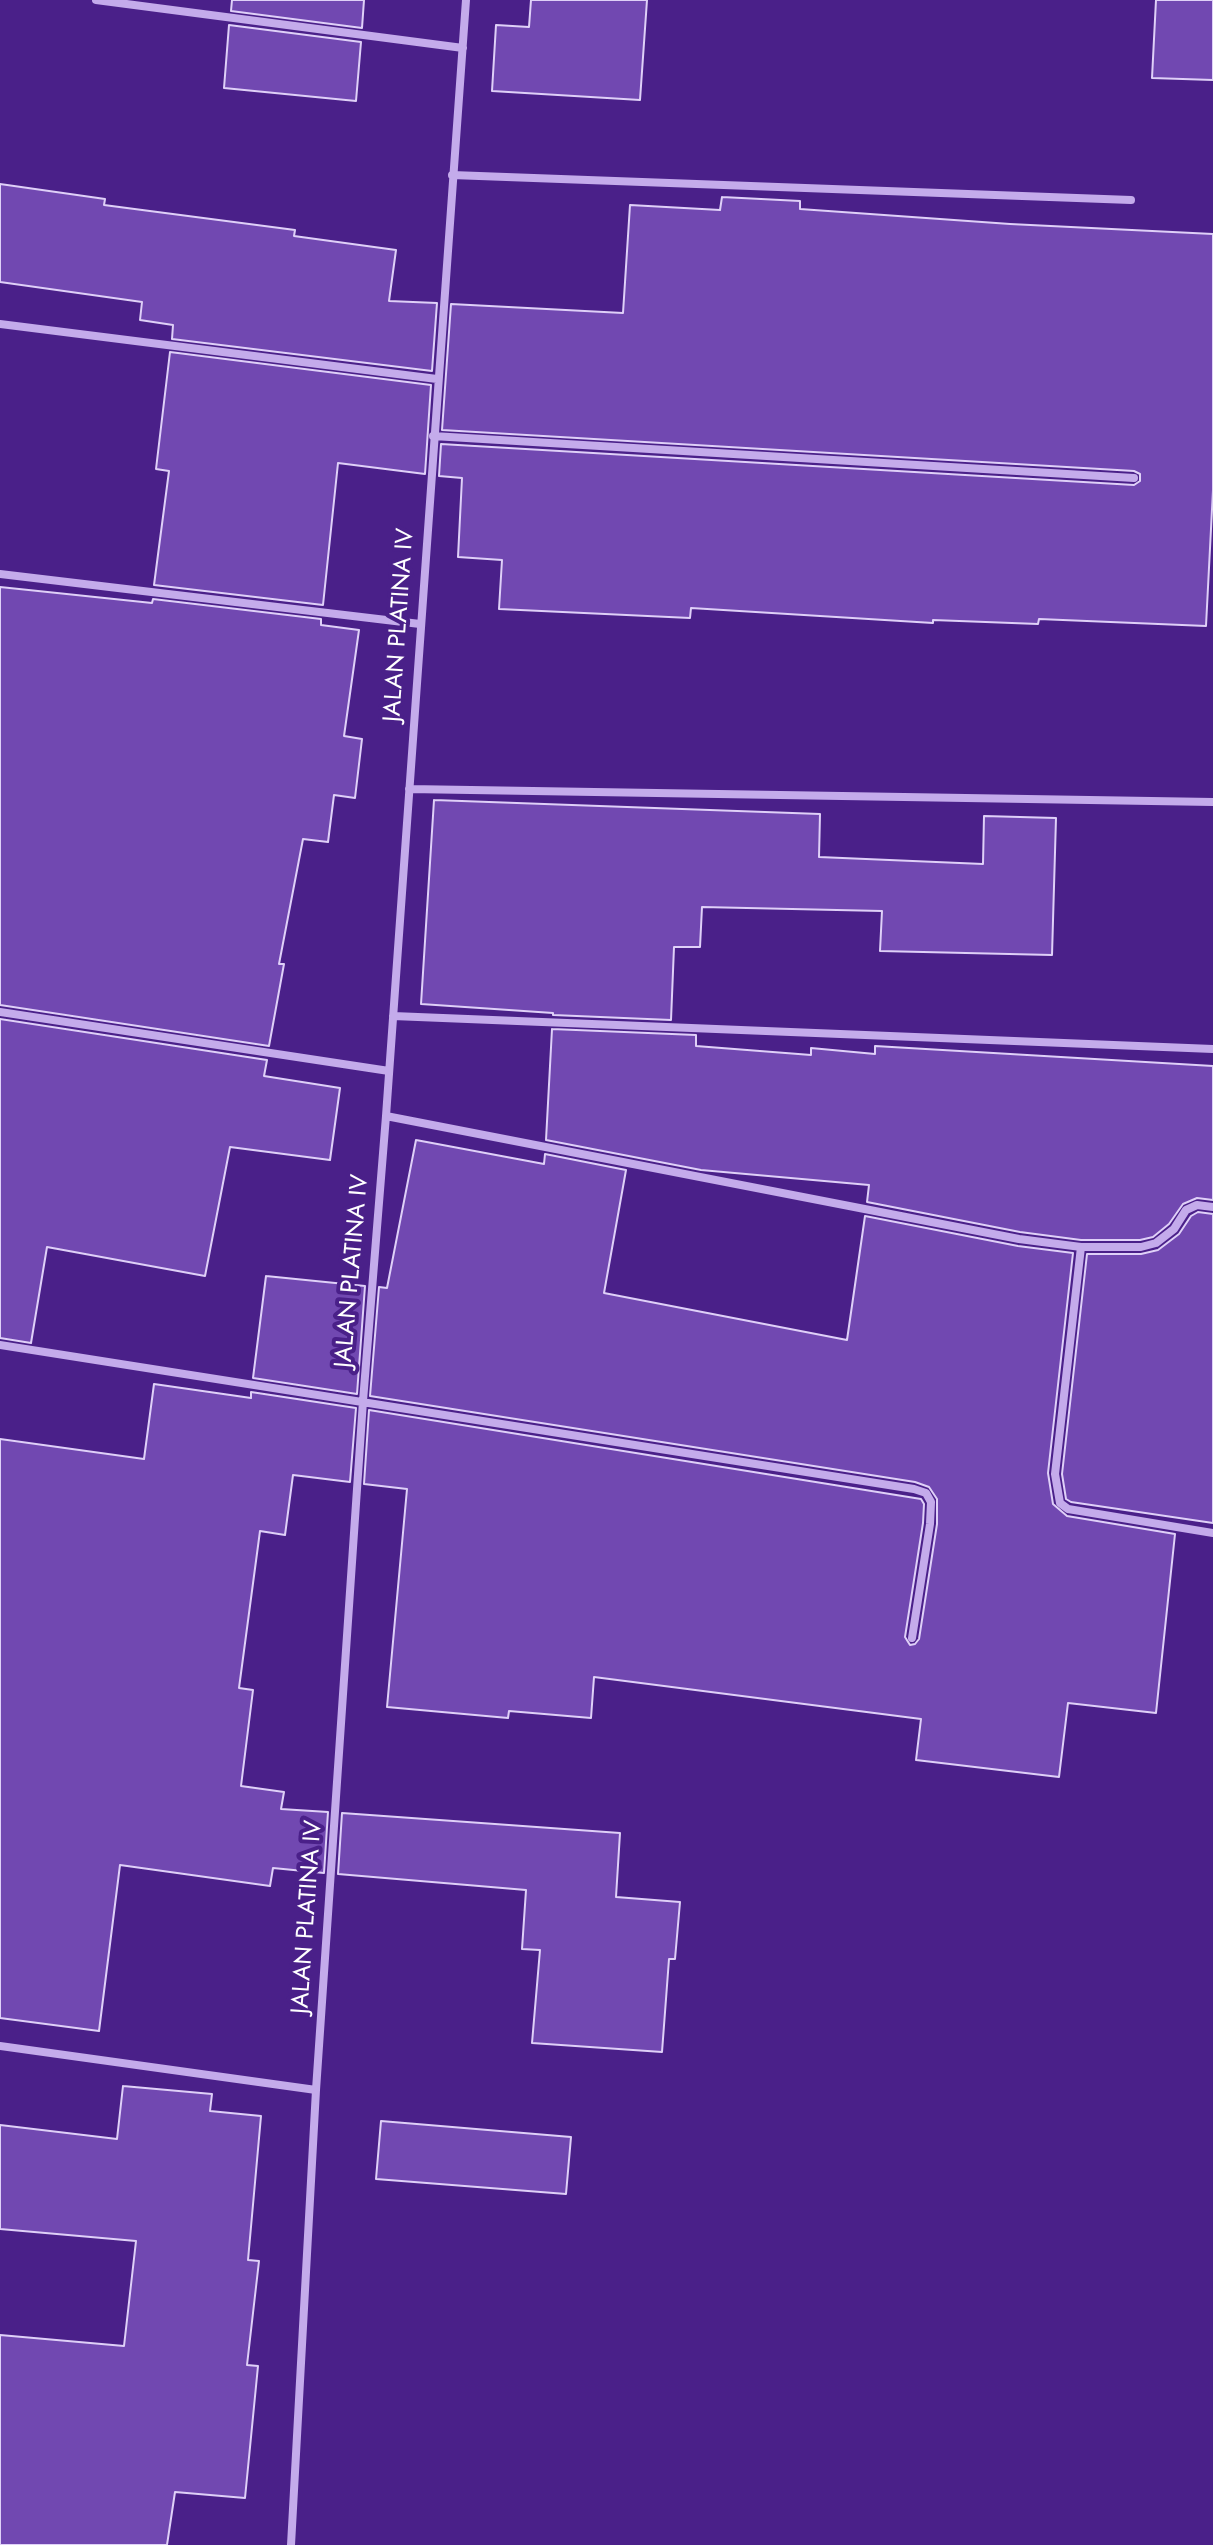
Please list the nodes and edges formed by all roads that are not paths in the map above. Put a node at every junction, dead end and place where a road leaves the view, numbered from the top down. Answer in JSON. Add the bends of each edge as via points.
{"nodes":[{"id":1,"x":96,"y":0,"type":"edge"},
{"id":2,"x":466,"y":0,"type":"edge"},
{"id":3,"x":463,"y":48,"type":"junction"},
{"id":4,"x":452,"y":175,"type":"junction"},
{"id":5,"x":1131,"y":200,"type":"dead end"},
{"id":6,"x":0,"y":324,"type":"edge"},
{"id":7,"x":437,"y":379,"type":"junction"},
{"id":8,"x":433,"y":436,"type":"junction"},
{"id":9,"x":1134,"y":478,"type":"dead end"},
{"id":10,"x":0,"y":574,"type":"edge"},
{"id":11,"x":420,"y":624,"type":"junction"},
{"id":12,"x":409,"y":789,"type":"junction"},
{"id":13,"x":1213,"y":802,"type":"edge"},
{"id":14,"x":0,"y":1012,"type":"edge"},
{"id":15,"x":393,"y":1016,"type":"junction"},
{"id":16,"x":1213,"y":1049,"type":"edge"},
{"id":17,"x":389,"y":1071,"type":"junction"},
{"id":18,"x":386,"y":1116,"type":"junction"},
{"id":19,"x":1213,"y":1207,"type":"edge"},
{"id":20,"x":1081,"y":1247,"type":"junction"},
{"id":21,"x":0,"y":1345,"type":"edge"},
{"id":22,"x":363,"y":1401,"type":"junction"},
{"id":23,"x":1213,"y":1533,"type":"edge"},
{"id":24,"x":912,"y":1638,"type":"dead end"},
{"id":25,"x":0,"y":2046,"type":"edge"},
{"id":26,"x":316,"y":2090,"type":"junction"},
{"id":27,"x":291,"y":2545,"type":"edge"}],
"edges":[{"from":1,"to":3,"type":"street"},
{"from":2,"to":3,"type":"street","name":"JALAN PLATINA IV"},
{"from":3,"to":4,"type":"street","name":"JALAN PLATINA IV"},
{"from":4,"to":5,"type":"street"},
{"from":4,"to":7,"type":"street","name":"JALAN PLATINA IV"},
{"from":6,"to":7,"type":"street"},
{"from":7,"to":8,"type":"street","name":"JALAN PLATINA IV"},
{"from":8,"to":9,"type":"street"},
{"from":8,"to":11,"type":"street","name":"JALAN PLATINA IV"},
{"from":10,"to":11,"type":"street"},
{"from":11,"to":12,"type":"street","name":"JALAN PLATINA IV"},
{"from":12,"to":13,"type":"street"},
{"from":12,"to":15,"type":"street","name":"JALAN PLATINA IV"},
{"from":14,"to":17,"type":"street"},
{"from":15,"to":16,"type":"street"},
{"from":15,"to":17,"type":"street","name":"JALAN PLATINA IV"},
{"from":17,"to":18,"type":"street","name":"JALAN PLATINA IV"},
{"from":18,"to":20,"type":"street"},
{"from":18,"to":22,"type":"street","name":"JALAN PLATINA IV"},
{"from":19,"to":20,"type":"street","via":[[1186,1210],[1156,1243]]},
{"from":20,"to":23,"type":"street","via":[[1055,1474],[1060,1503],[1068,1509]]},
{"from":21,"to":22,"type":"street"},
{"from":22,"to":24,"type":"street","via":[[926,1493],[930,1524]]},
{"from":22,"to":26,"type":"street","name":"JALAN PLATINA IV"},
{"from":25,"to":26,"type":"street"},
{"from":26,"to":27,"type":"street","name":"JALAN PLATINA IV"}]}
